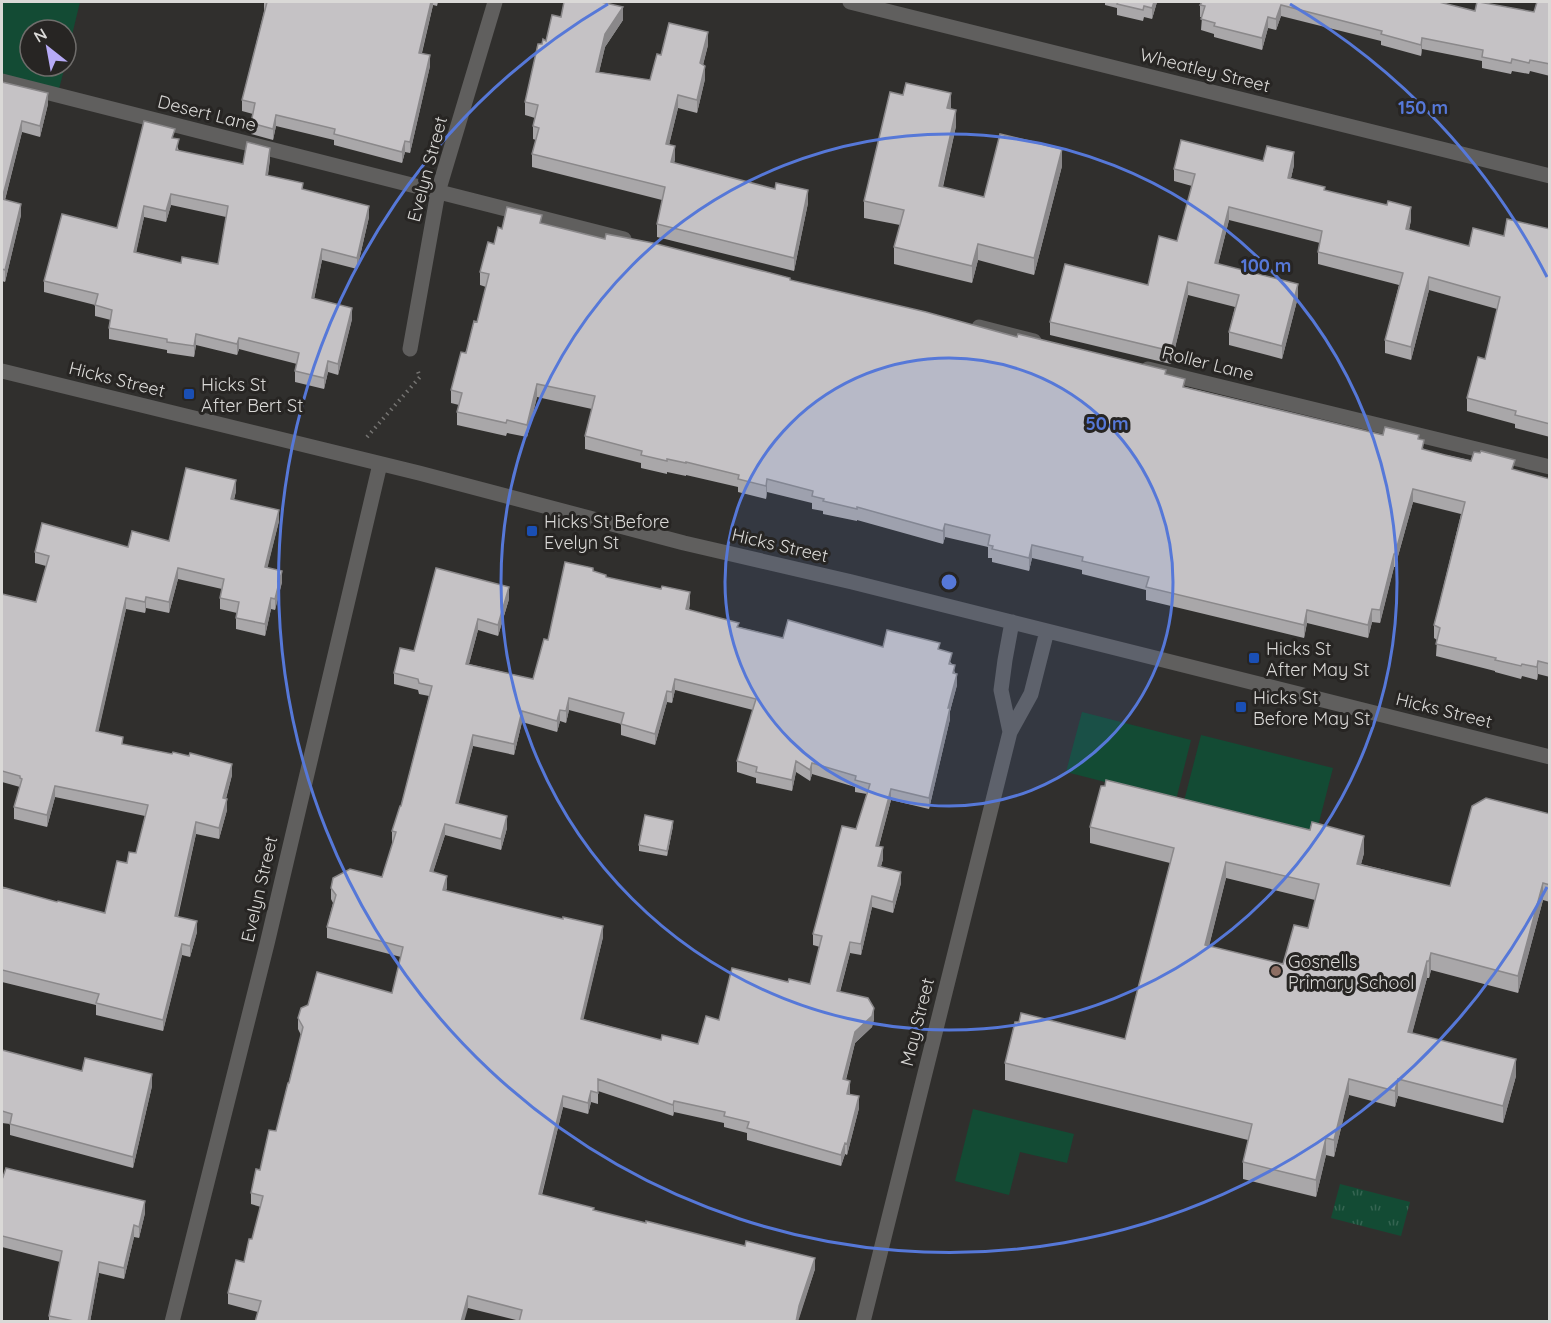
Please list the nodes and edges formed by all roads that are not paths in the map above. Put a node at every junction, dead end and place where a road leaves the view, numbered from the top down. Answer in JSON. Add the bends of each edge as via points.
{"nodes":[{"id":1,"x":495,"y":2,"type":"edge"},
{"id":2,"x":850,"y":2,"type":"edge"},
{"id":3,"x":2,"y":81,"type":"edge"},
{"id":4,"x":1550,"y":176,"type":"edge"},
{"id":5,"x":438,"y":192,"type":"junction"},
{"id":6,"x":639,"y":243,"type":"edge"},
{"id":7,"x":963,"y":323,"type":"edge"},
{"id":8,"x":1043,"y":343,"type":"edge"},
{"id":9,"x":410,"y":349,"type":"road end"},
{"id":10,"x":1136,"y":366,"type":"edge"},
{"id":11,"x":2,"y":371,"type":"edge"},
{"id":12,"x":380,"y":464,"type":"junction"},
{"id":13,"x":1550,"y":467,"type":"edge"},
{"id":14,"x":1012,"y":622,"type":"junction"},
{"id":15,"x":1047,"y":631,"type":"junction"},
{"id":16,"x":1010,"y":732,"type":"junction"},
{"id":17,"x":1550,"y":757,"type":"edge"},
{"id":18,"x":172,"y":1322,"type":"edge"},
{"id":19,"x":863,"y":1322,"type":"edge"}],
"edges":[{"from":1,"to":5,"type":"street","name":"Evelyn Street"},
{"from":2,"to":4,"type":"street","name":"Wheatley Street"},
{"from":3,"to":5,"type":"street","name":"Desert Lane"},
{"from":5,"to":6,"type":"street"},
{"from":5,"to":9,"type":"street","name":"Evelyn Street"},
{"from":7,"to":8,"type":"street"},
{"from":10,"to":13,"type":"street","name":"Roller Lane"},
{"from":11,"to":12,"type":"street","name":"Hicks Street"},
{"from":12,"to":14,"type":"street","name":"Hicks Street"},
{"from":12,"to":18,"type":"street","name":"Evelyn Street","via":[[270,932]]},
{"from":14,"to":15,"type":"street","name":"Hicks Street"},
{"from":14,"to":16,"type":"street","name":"May Street","via":[[1001,690]]},
{"from":15,"to":16,"type":"street","name":"May Street","via":[[1031,694]]},
{"from":15,"to":17,"type":"street","name":"Hicks Street"},
{"from":16,"to":19,"type":"street","name":"May Street"}]}
